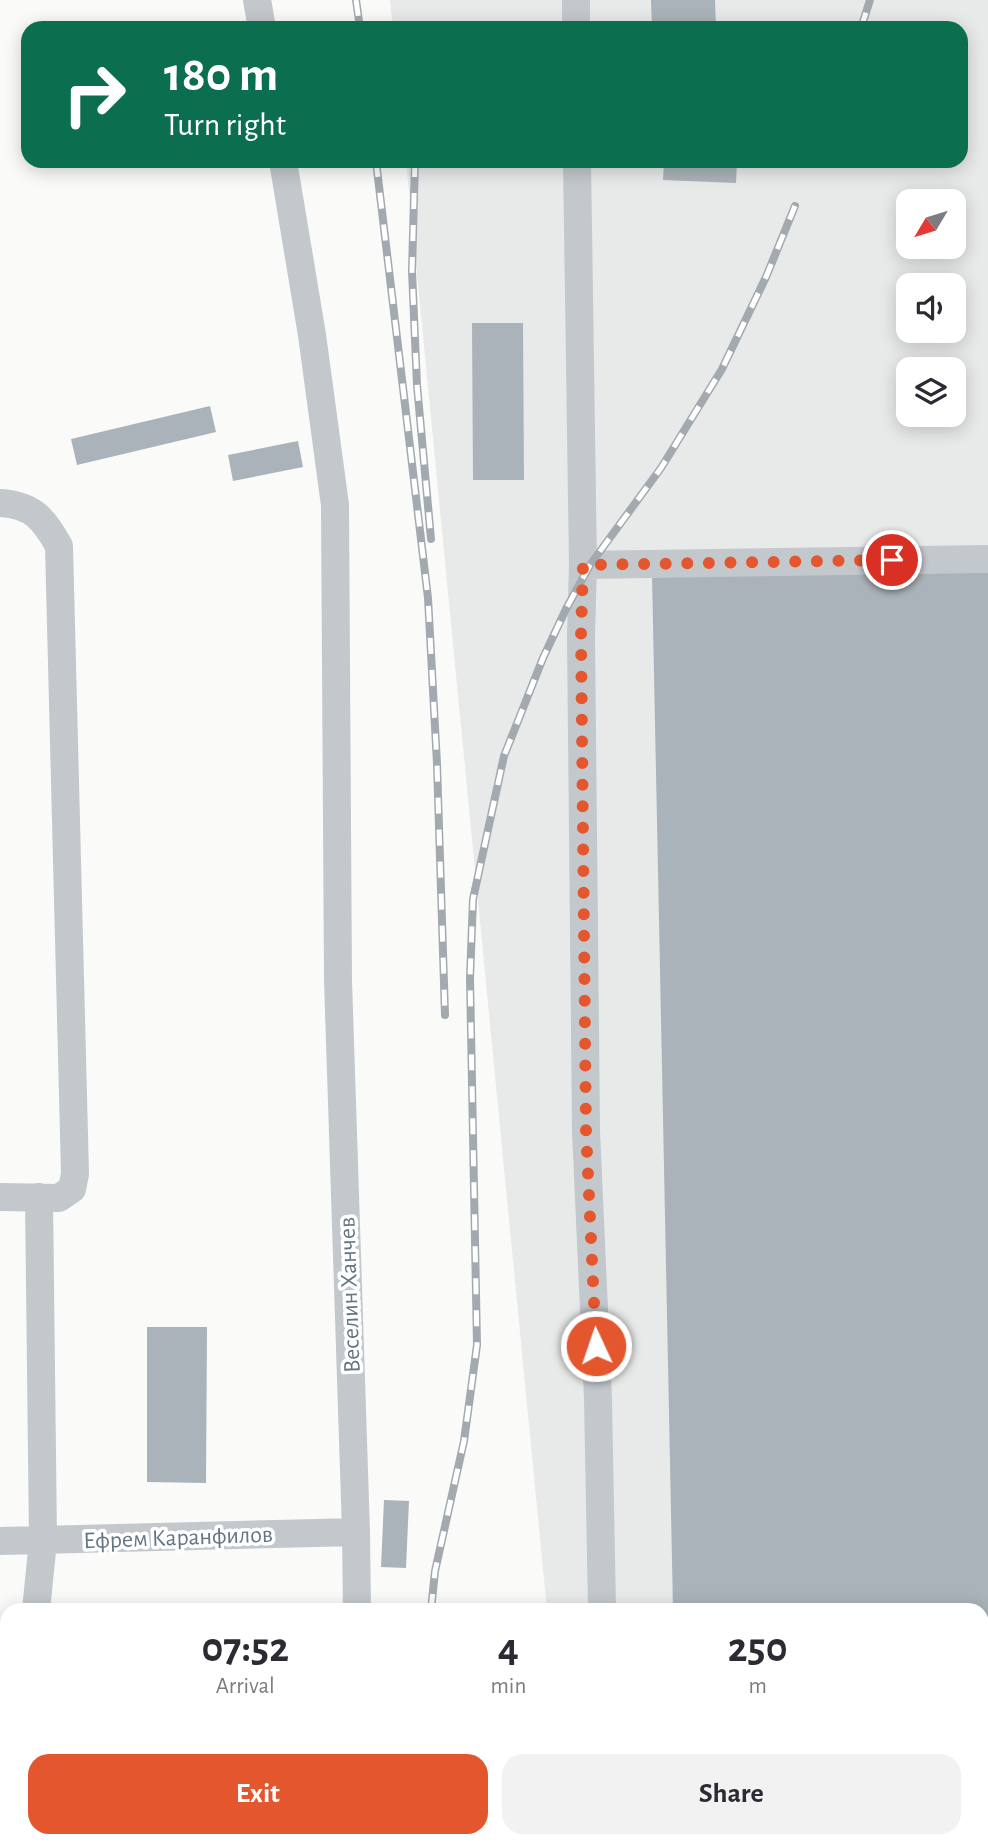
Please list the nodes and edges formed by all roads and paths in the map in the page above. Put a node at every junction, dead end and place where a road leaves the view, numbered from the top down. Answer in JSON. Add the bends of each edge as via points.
{"nodes":[{"id":1,"x":257,"y":0,"type":"edge"},
{"id":2,"x":576,"y":0,"type":"edge"},
{"id":3,"x":261,"y":21,"type":"edge"},
{"id":4,"x":576,"y":21,"type":"edge"},
{"id":5,"x":285,"y":168,"type":"edge"},
{"id":6,"x":578,"y":168,"type":"edge"},
{"id":7,"x":0,"y":503,"type":"edge"},
{"id":8,"x":988,"y":559,"type":"edge"},
{"id":9,"x":583,"y":565,"type":"junction"},
{"id":10,"x":0,"y":1197,"type":"edge"},
{"id":11,"x":39,"y":1197,"type":"junction"},
{"id":12,"x":356,"y":1532,"type":"junction"},
{"id":13,"x":0,"y":1541,"type":"edge"},
{"id":14,"x":43,"y":1541,"type":"junction"},
{"id":15,"x":37,"y":1603,"type":"edge"},
{"id":16,"x":357,"y":1603,"type":"edge"},
{"id":17,"x":602,"y":1603,"type":"edge"}],
"edges":[{"from":1,"to":3,"type":"street"},
{"from":2,"to":4,"type":"street"},
{"from":5,"to":12,"type":"street","name":"Веселин Ханчев","via":[[335,505],[338,980]]},
{"from":6,"to":9,"type":"street"},
{"from":7,"to":11,"type":"street","via":[[19,504],[46,523],[59,546],[75,1174],[72,1188],[59,1198]]},
{"from":8,"to":9,"type":"street"},
{"from":9,"to":17,"type":"street","via":[[586,1131]]},
{"from":10,"to":11,"type":"street"},
{"from":11,"to":14,"type":"street"},
{"from":12,"to":14,"type":"street","name":"Ефрем Каранфилов"},
{"from":12,"to":16,"type":"street","name":"Веселин Ханчев"},
{"from":13,"to":14,"type":"street","name":"Ефрем Каранфилов"},
{"from":14,"to":15,"type":"street"}]}
